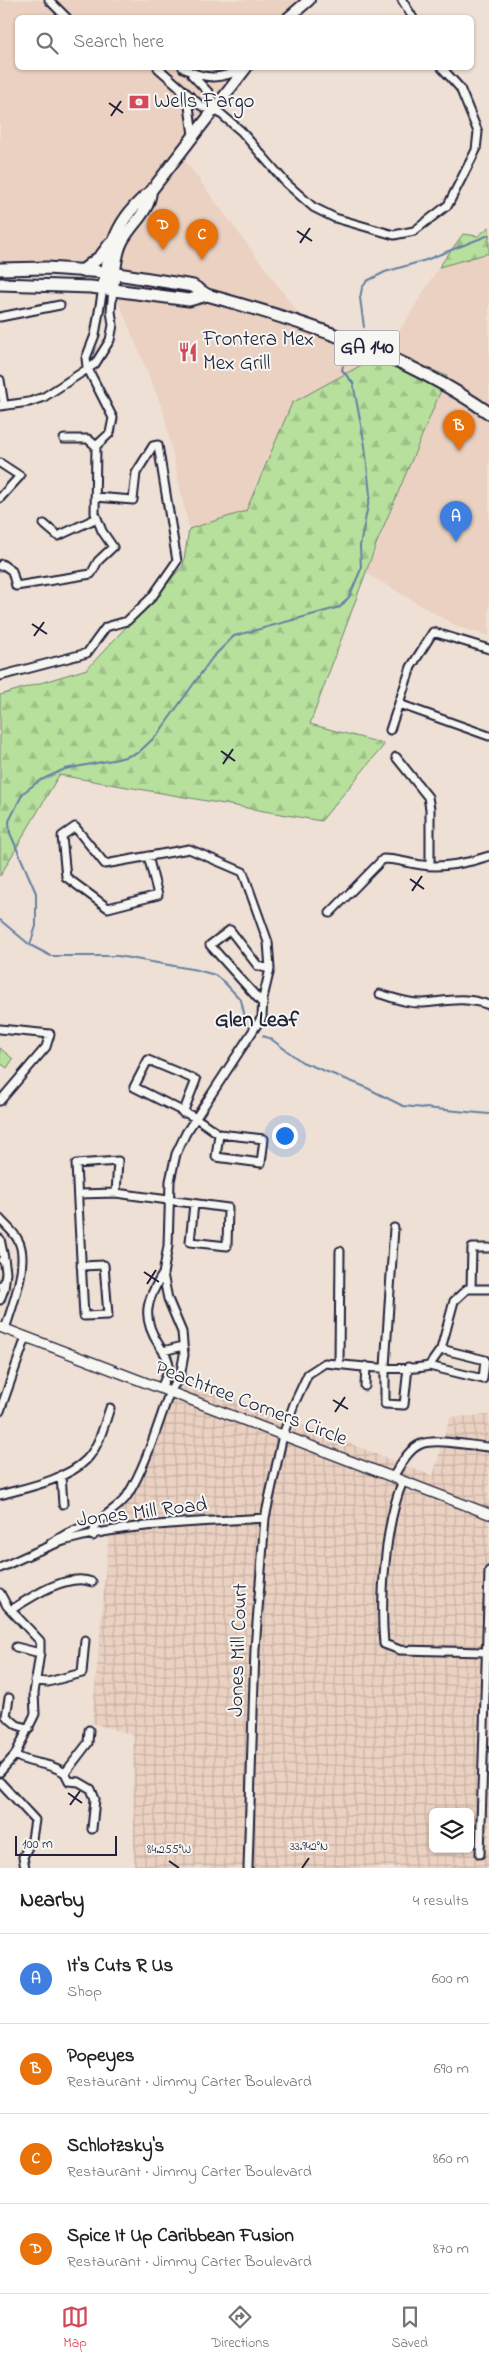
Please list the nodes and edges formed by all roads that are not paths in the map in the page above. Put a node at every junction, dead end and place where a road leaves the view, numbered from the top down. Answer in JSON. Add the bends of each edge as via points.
{"nodes":[{"id":1,"x":49,"y":0,"type":"edge"},
{"id":2,"x":310,"y":0,"type":"edge"},
{"id":3,"x":402,"y":0,"type":"edge"},
{"id":4,"x":64,"y":15,"type":"edge"},
{"id":5,"x":292,"y":15,"type":"edge"},
{"id":6,"x":411,"y":15,"type":"edge"},
{"id":7,"x":161,"y":70,"type":"edge"},
{"id":8,"x":185,"y":70,"type":"edge"},
{"id":9,"x":188,"y":70,"type":"edge"},
{"id":10,"x":241,"y":70,"type":"edge"},
{"id":11,"x":244,"y":70,"type":"edge"},
{"id":12,"x":444,"y":70,"type":"edge"},
{"id":13,"x":174,"y":80,"type":"junction"},
{"id":14,"x":214,"y":108,"type":"junction"},
{"id":15,"x":193,"y":135,"type":"junction"},
{"id":16,"x":152,"y":191,"type":"junction"},
{"id":17,"x":110,"y":244,"type":"junction"},
{"id":18,"x":0,"y":269,"type":"edge"},
{"id":19,"x":82,"y":271,"type":"junction"},
{"id":20,"x":110,"y":273,"type":"junction"},
{"id":21,"x":0,"y":284,"type":"edge"},
{"id":22,"x":108,"y":289,"type":"junction"},
{"id":23,"x":207,"y":296,"type":"junction"},
{"id":24,"x":60,"y":305,"type":"dead end"},
{"id":25,"x":0,"y":317,"type":"edge"},
{"id":26,"x":95,"y":335,"type":"junction"},
{"id":27,"x":110,"y":340,"type":"junction"},
{"id":28,"x":87,"y":368,"type":"junction"},
{"id":29,"x":0,"y":380,"type":"edge"},
{"id":30,"x":2,"y":405,"type":"edge"},
{"id":31,"x":489,"y":413,"type":"edge"},
{"id":32,"x":64,"y":439,"type":"dead end"},
{"id":33,"x":96,"y":446,"type":"junction"},
{"id":34,"x":0,"y":463,"type":"edge"},
{"id":35,"x":95,"y":497,"type":"junction"},
{"id":36,"x":0,"y":498,"type":"edge"},
{"id":37,"x":97,"y":518,"type":"junction"},
{"id":38,"x":44,"y":524,"type":"dead end"},
{"id":39,"x":0,"y":566,"type":"edge"},
{"id":40,"x":489,"y":649,"type":"edge"},
{"id":41,"x":0,"y":676,"type":"edge"},
{"id":42,"x":399,"y":704,"type":"junction"},
{"id":43,"x":390,"y":730,"type":"dead end"},
{"id":44,"x":489,"y":736,"type":"edge"},
{"id":45,"x":396,"y":758,"type":"dead end"},
{"id":46,"x":148,"y":856,"type":"junction"},
{"id":47,"x":489,"y":856,"type":"edge"},
{"id":48,"x":430,"y":865,"type":"junction"},
{"id":49,"x":330,"y":913,"type":"dead end"},
{"id":50,"x":270,"y":969,"type":"junction"},
{"id":51,"x":380,"y":994,"type":"dead end"},
{"id":52,"x":263,"y":1004,"type":"junction"},
{"id":53,"x":489,"y":1005,"type":"edge"},
{"id":54,"x":0,"y":1029,"type":"edge"},
{"id":55,"x":0,"y":1101,"type":"edge"},
{"id":56,"x":184,"y":1113,"type":"junction"},
{"id":57,"x":196,"y":1118,"type":"junction"},
{"id":58,"x":219,"y":1134,"type":"junction"},
{"id":59,"x":116,"y":1193,"type":"junction"},
{"id":60,"x":78,"y":1194,"type":"junction"},
{"id":61,"x":168,"y":1201,"type":"junction"},
{"id":62,"x":194,"y":1204,"type":"junction"},
{"id":63,"x":0,"y":1219,"type":"edge"},
{"id":64,"x":394,"y":1228,"type":"dead end"},
{"id":65,"x":0,"y":1239,"type":"edge"},
{"id":66,"x":489,"y":1248,"type":"edge"},
{"id":67,"x":340,"y":1251,"type":"dead end"},
{"id":68,"x":2,"y":1260,"type":"edge"},
{"id":69,"x":81,"y":1266,"type":"junction"},
{"id":70,"x":163,"y":1274,"type":"junction"},
{"id":71,"x":2,"y":1286,"type":"edge"},
{"id":72,"x":470,"y":1289,"type":"junction"},
{"id":73,"x":489,"y":1289,"type":"edge"},
{"id":74,"x":0,"y":1300,"type":"edge"},
{"id":75,"x":3,"y":1328,"type":"edge"},
{"id":76,"x":26,"y":1337,"type":"junction"},
{"id":77,"x":183,"y":1346,"type":"junction"},
{"id":78,"x":441,"y":1349,"type":"junction"},
{"id":79,"x":163,"y":1351,"type":"junction"},
{"id":80,"x":339,"y":1364,"type":"junction"},
{"id":81,"x":366,"y":1366,"type":"junction"},
{"id":82,"x":429,"y":1366,"type":"junction"},
{"id":83,"x":385,"y":1367,"type":"junction"},
{"id":84,"x":408,"y":1367,"type":"junction"},
{"id":85,"x":365,"y":1386,"type":"dead end"},
{"id":86,"x":166,"y":1389,"type":"junction"},
{"id":87,"x":110,"y":1408,"type":"dead end"},
{"id":88,"x":0,"y":1411,"type":"edge"},
{"id":89,"x":283,"y":1435,"type":"junction"},
{"id":90,"x":489,"y":1447,"type":"edge"},
{"id":91,"x":61,"y":1475,"type":"junction"},
{"id":92,"x":393,"y":1477,"type":"junction"},
{"id":93,"x":403,"y":1481,"type":"junction"},
{"id":94,"x":0,"y":1495,"type":"edge"},
{"id":95,"x":63,"y":1504,"type":"dead end"},
{"id":96,"x":489,"y":1514,"type":"edge"},
{"id":97,"x":265,"y":1518,"type":"junction"},
{"id":98,"x":98,"y":1521,"type":"junction"},
{"id":99,"x":93,"y":1536,"type":"junction"},
{"id":100,"x":46,"y":1547,"type":"junction"},
{"id":101,"x":0,"y":1568,"type":"edge"},
{"id":102,"x":489,"y":1572,"type":"edge"},
{"id":103,"x":92,"y":1582,"type":"dead end"},
{"id":104,"x":0,"y":1593,"type":"edge"},
{"id":105,"x":11,"y":1610,"type":"junction"},
{"id":106,"x":85,"y":1640,"type":"dead end"},
{"id":107,"x":16,"y":1647,"type":"dead end"},
{"id":108,"x":485,"y":1652,"type":"junction"},
{"id":109,"x":40,"y":1653,"type":"junction"},
{"id":110,"x":35,"y":1681,"type":"junction"},
{"id":111,"x":10,"y":1698,"type":"dead end"},
{"id":112,"x":29,"y":1729,"type":"junction"},
{"id":113,"x":89,"y":1730,"type":"dead end"},
{"id":114,"x":15,"y":1755,"type":"junction"},
{"id":115,"x":0,"y":1772,"type":"edge"},
{"id":116,"x":64,"y":1773,"type":"junction"},
{"id":117,"x":0,"y":1782,"type":"edge"},
{"id":118,"x":92,"y":1829,"type":"dead end"},
{"id":119,"x":480,"y":1854,"type":"dead end"},
{"id":120,"x":25,"y":1868,"type":"edge"},
{"id":121,"x":248,"y":1868,"type":"edge"}],
"edges":[{"from":1,"to":4,"type":"street"},
{"from":2,"to":5,"type":"main road"},
{"from":3,"to":6,"type":"street"},
{"from":7,"to":13,"type":"street"},
{"from":8,"to":14,"type":"street","via":[[209,93]]},
{"from":9,"to":10,"type":"street","via":[[209,78]]},
{"from":11,"to":14,"type":"main road"},
{"from":12,"to":14,"type":"street","via":[[460,88],[478,132],[476,150],[448,205],[414,231],[401,234],[394,235],[335,218],[313,206],[286,183],[241,131]]},
{"from":13,"to":14,"type":"street","via":[[200,105]]},
{"from":13,"to":15,"type":"street","via":[[189,106]]},
{"from":14,"to":15,"type":"main road"},
{"from":15,"to":16,"type":"main road"},
{"from":16,"to":17,"type":"main road","via":[[142,198]]},
{"from":16,"to":20,"type":"main road","via":[[150,204],[121,243]]},
{"from":17,"to":19,"type":"main road"},
{"from":17,"to":20,"type":"main road"},
{"from":18,"to":19,"type":"main road","number":"GA 140"},
{"from":19,"to":20,"type":"main road","number":"GA 140"},
{"from":20,"to":22,"type":"main road"},
{"from":20,"to":23,"type":"main road","number":"GA 140","via":[[193,286]]},
{"from":21,"to":22,"type":"main road","number":"GA 140"},
{"from":22,"to":23,"type":"main road","number":"GA 140","via":[[189,300]]},
{"from":22,"to":26,"type":"street"},
{"from":22,"to":27,"type":"street","via":[[113,325]]},
{"from":23,"to":31,"type":"main road","number":"GA 140","via":[[290,319],[359,345],[430,377]]},
{"from":24,"to":25,"type":"street"},
{"from":26,"to":27,"type":"street"},
{"from":26,"to":28,"type":"street","via":[[86,358]]},
{"from":27,"to":28,"type":"street","via":[[96,364]]},
{"from":28,"to":30,"type":"street","via":[[44,397]]},
{"from":28,"to":33,"type":"street","via":[[113,418],[110,433]]},
{"from":29,"to":30,"type":"street"},
{"from":32,"to":33,"type":"street","via":[[88,439]]},
{"from":33,"to":35,"type":"street"},
{"from":34,"to":36,"type":"street","via":[[20,476]]},
{"from":35,"to":37,"type":"street"},
{"from":35,"to":41,"type":"street","via":[[133,500],[136,473],[153,446],[158,445],[177,561],[152,597],[127,621],[106,627],[87,653]]},
{"from":37,"to":38,"type":"street","via":[[58,536]]},
{"from":37,"to":39,"type":"street","via":[[113,547],[98,561],[91,574],[16,586],[12,571],[2,564]]},
{"from":40,"to":42,"type":"street","via":[[433,632],[411,667]]},
{"from":42,"to":43,"type":"street"},
{"from":42,"to":44,"type":"street"},
{"from":45,"to":48,"type":"street","via":[[428,797]]},
{"from":46,"to":46,"type":"street","via":[[105,864],[75,827],[62,836],[66,877],[108,908],[158,895]]},
{"from":46,"to":50,"type":"street","via":[[189,848],[243,872],[268,942]]},
{"from":47,"to":48,"type":"street"},
{"from":48,"to":49,"type":"street","via":[[383,859]]},
{"from":50,"to":52,"type":"street"},
{"from":50,"to":52,"type":"street","via":[[258,966],[230,930],[210,945]]},
{"from":51,"to":53,"type":"street","via":[[405,1002],[463,999]]},
{"from":52,"to":57,"type":"street","via":[[262,1017]]},
{"from":54,"to":55,"type":"street","via":[[50,1034],[46,1047]]},
{"from":56,"to":56,"type":"street","via":[[196,1080],[148,1060],[134,1087]]},
{"from":56,"to":57,"type":"street"},
{"from":57,"to":58,"type":"street"},
{"from":57,"to":61,"type":"street","via":[[176,1154]]},
{"from":58,"to":58,"type":"street","via":[[216,1158],[261,1162],[264,1139]]},
{"from":59,"to":60,"type":"street"},
{"from":59,"to":60,"type":"street","via":[[118,1161],[76,1164]]},
{"from":59,"to":61,"type":"street"},
{"from":60,"to":69,"type":"street"},
{"from":61,"to":62,"type":"street"},
{"from":61,"to":70,"type":"street","via":[[168,1246]]},
{"from":62,"to":62,"type":"street","via":[[228,1208],[227,1246],[190,1242]]},
{"from":63,"to":75,"type":"street","via":[[19,1241],[22,1257],[18,1286]]},
{"from":64,"to":83,"type":"street"},
{"from":65,"to":68,"type":"street"},
{"from":66,"to":72,"type":"street","via":[[472,1248]]},
{"from":67,"to":80,"type":"street"},
{"from":68,"to":71,"type":"street","via":[[6,1272]]},
{"from":69,"to":69,"type":"street","via":[[104,1266],[108,1315],[84,1316]]},
{"from":70,"to":77,"type":"street","via":[[168,1299],[182,1332]]},
{"from":70,"to":79,"type":"street","via":[[147,1306],[148,1323]]},
{"from":71,"to":74,"type":"street"},
{"from":72,"to":73,"type":"street"},
{"from":72,"to":78,"type":"street","via":[[454,1301]]},
{"from":75,"to":76,"type":"street","name":"Peachtree Corners Circle"},
{"from":76,"to":86,"type":"street","name":"Peachtree Corners Circle"},
{"from":76,"to":88,"type":"street"},
{"from":77,"to":79,"type":"street"},
{"from":77,"to":86,"type":"street","via":[[180,1377]]},
{"from":78,"to":82,"type":"street"},
{"from":78,"to":82,"type":"street","name":"Jones Mill Court","via":[[485,1360],[483,1379]]},
{"from":79,"to":86,"type":"street","via":[[169,1367]]},
{"from":80,"to":81,"type":"street","name":"Jones Mill Court"},
{"from":80,"to":89,"type":"street","name":"Jones Mill Court","via":[[325,1363],[308,1374]]},
{"from":81,"to":83,"type":"street","name":"Jones Mill Court"},
{"from":81,"to":85,"type":"street"},
{"from":82,"to":84,"type":"street","name":"Jones Mill Court"},
{"from":83,"to":84,"type":"street","name":"Jones Mill Court"},
{"from":83,"to":84,"type":"street","via":[[385,1404],[404,1405]]},
{"from":86,"to":89,"type":"street","name":"Peachtree Corners Circle"},
{"from":86,"to":98,"type":"street","via":[[128,1493],[114,1510]]},
{"from":87,"to":91,"type":"street","via":[[98,1441],[85,1460]]},
{"from":89,"to":92,"type":"street","name":"Peachtree Corners Circle"},
{"from":89,"to":97,"type":"street","name":"Jones Mill Court"},
{"from":90,"to":92,"type":"street","via":[[421,1444],[403,1460]]},
{"from":91,"to":94,"type":"street"},
{"from":91,"to":95,"type":"street"},
{"from":92,"to":93,"type":"street","name":"Peachtree Corners Circle"},
{"from":93,"to":96,"type":"street","name":"Peachtree Corners Circle"},
{"from":93,"to":108,"type":"street","via":[[395,1500],[388,1550],[384,1644],[400,1650]]},
{"from":97,"to":99,"type":"street","name":"Jones Mill Road","via":[[140,1527]]},
{"from":97,"to":121,"type":"street","name":"Jones Mill Court","via":[[255,1649]]},
{"from":98,"to":99,"type":"street","via":[[94,1525]]},
{"from":98,"to":100,"type":"street","via":[[68,1533]]},
{"from":99,"to":100,"type":"street","name":"Jones Mill Road"},
{"from":100,"to":101,"type":"street","name":"Jones Mill Road"},
{"from":102,"to":108,"type":"street"},
{"from":103,"to":105,"type":"street","via":[[77,1579],[43,1591]]},
{"from":104,"to":105,"type":"street"},
{"from":105,"to":109,"type":"street","via":[[40,1641]]},
{"from":106,"to":110,"type":"street","via":[[82,1673],[48,1682]]},
{"from":107,"to":109,"type":"street"},
{"from":108,"to":119,"type":"street"},
{"from":109,"to":110,"type":"street"},
{"from":110,"to":112,"type":"street","via":[[34,1714]]},
{"from":111,"to":112,"type":"street","via":[[6,1716]]},
{"from":112,"to":114,"type":"street"},
{"from":113,"to":116,"type":"street","via":[[88,1744]]},
{"from":114,"to":115,"type":"street"},
{"from":114,"to":116,"type":"street","via":[[26,1762],[53,1765]]},
{"from":116,"to":118,"type":"street","via":[[69,1781],[91,1788],[94,1799]]},
{"from":117,"to":120,"type":"street","via":[[35,1820],[32,1839],[22,1857]]}]}
